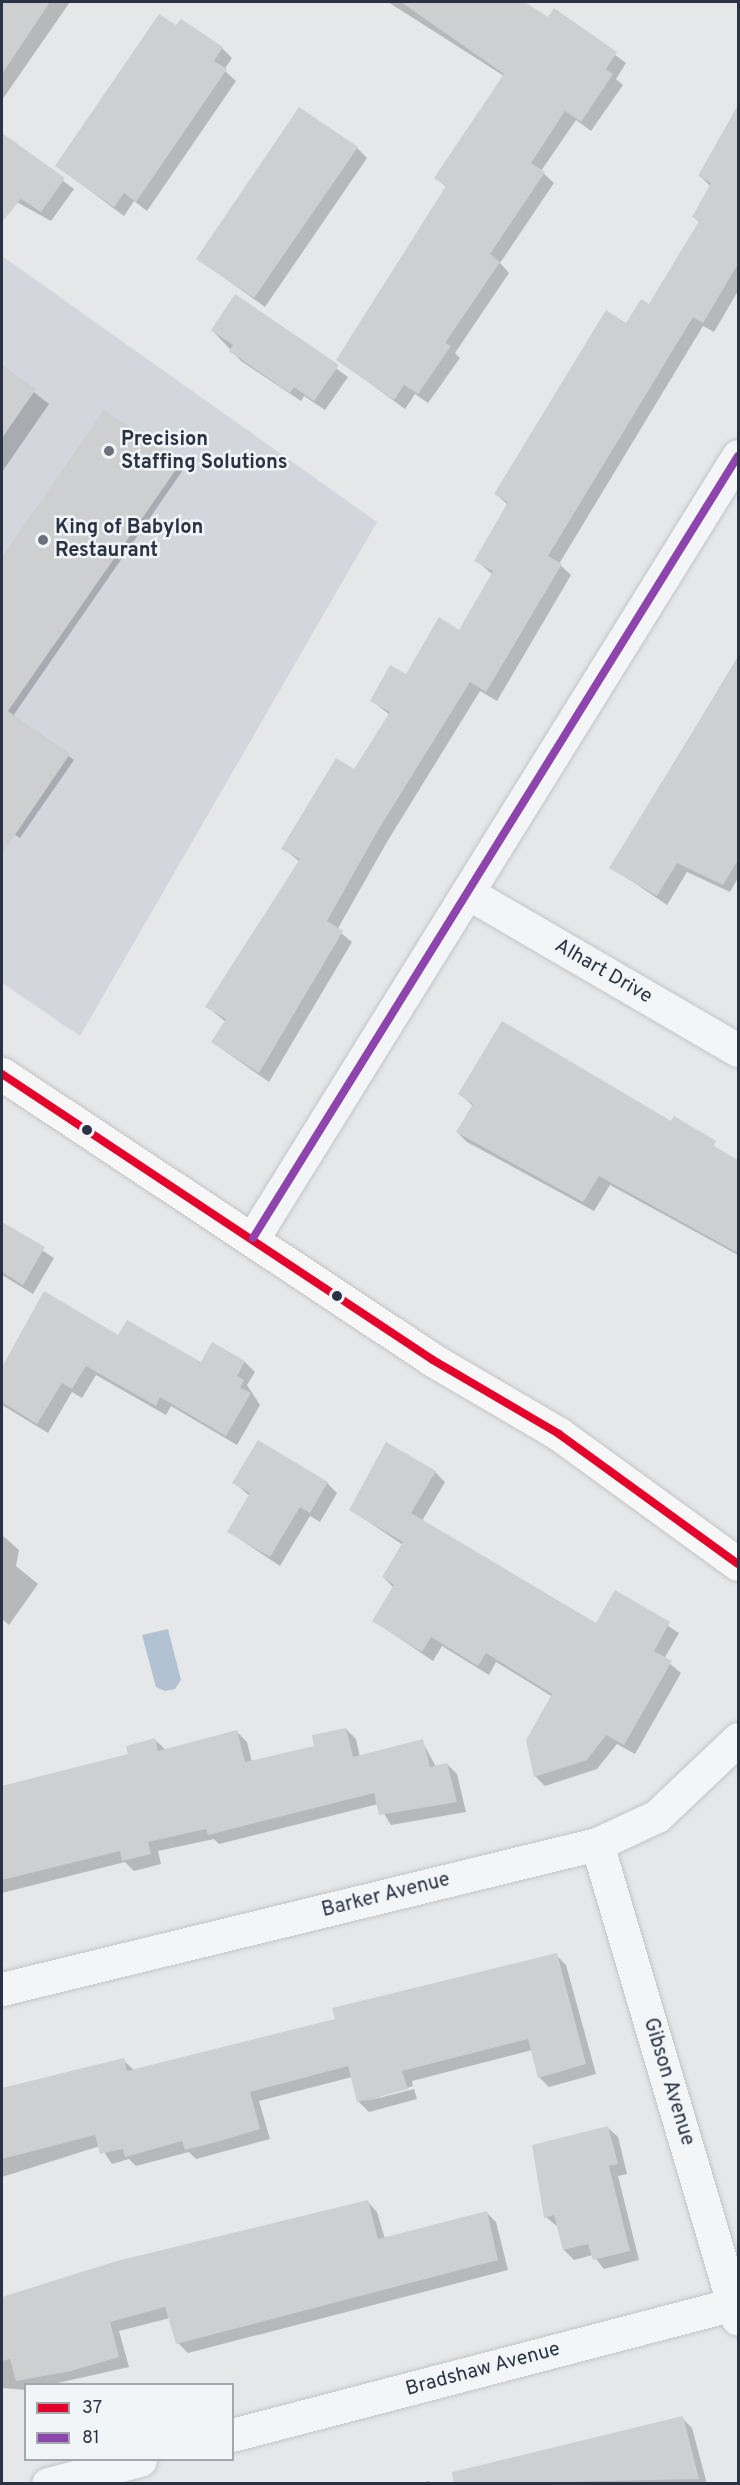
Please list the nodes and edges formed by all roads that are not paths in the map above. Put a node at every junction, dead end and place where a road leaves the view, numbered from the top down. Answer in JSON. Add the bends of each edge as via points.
{"nodes":[{"id":1,"x":738,"y":456,"type":"edge"},
{"id":2,"x":468,"y":893,"type":"junction"},
{"id":3,"x":738,"y":1050,"type":"edge"},
{"id":4,"x":2,"y":1074,"type":"edge"},
{"id":5,"x":253,"y":1238,"type":"junction"},
{"id":6,"x":738,"y":1564,"type":"edge"},
{"id":7,"x":738,"y":1739,"type":"edge"},
{"id":8,"x":597,"y":1844,"type":"junction"},
{"id":9,"x":2,"y":1989,"type":"edge"},
{"id":10,"x":736,"y":2312,"type":"edge"},
{"id":11,"x":234,"y":2435,"type":"edge"},
{"id":12,"x":136,"y":2461,"type":"edge"},
{"id":13,"x":48,"y":2484,"type":"edge"}],
"edges":[{"from":1,"to":2,"type":"street"},
{"from":2,"to":3,"type":"street","name":"Alhart Drive"},
{"from":2,"to":5,"type":"street"},
{"from":4,"to":5,"type":"main road"},
{"from":5,"to":6,"type":"main road","via":[[433,1360],[558,1434]]},
{"from":7,"to":8,"type":"street","name":"Barker Avenue","via":[[657,1816]]},
{"from":8,"to":9,"type":"street","name":"Barker Avenue"},
{"from":8,"to":10,"type":"street","name":"Gibson Avenue"},
{"from":10,"to":11,"type":"street","name":"Bradshaw Avenue"},
{"from":12,"to":13,"type":"street"}]}
